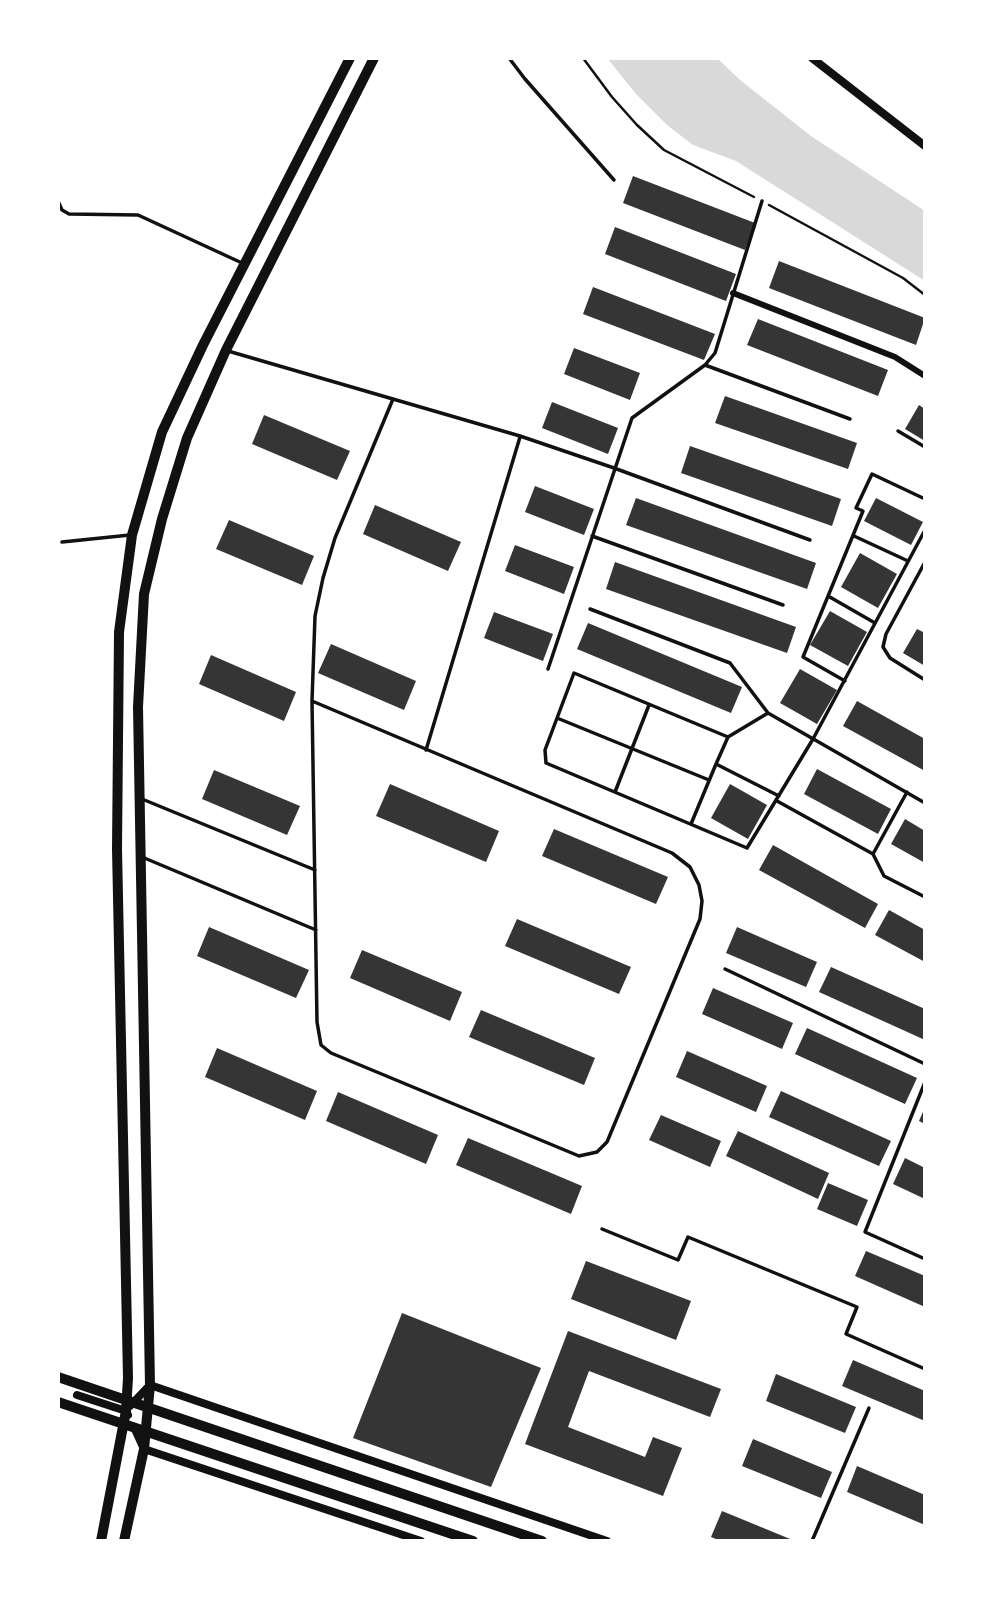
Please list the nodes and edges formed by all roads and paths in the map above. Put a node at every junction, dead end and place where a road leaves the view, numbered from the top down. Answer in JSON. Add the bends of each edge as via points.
{"nodes":[{"id":1,"x":349,"y":58,"type":"edge"},
{"id":2,"x":374,"y":58,"type":"edge"},
{"id":3,"x":509,"y":58,"type":"edge"},
{"id":4,"x":583,"y":58,"type":"edge"},
{"id":5,"x":812,"y":58,"type":"edge"},
{"id":6,"x":925,"y":146,"type":"edge"},
{"id":7,"x":614,"y":180,"type":"dead end"},
{"id":8,"x":58,"y":201,"type":"edge"},
{"id":9,"x":762,"y":201,"type":"junction"},
{"id":10,"x":244,"y":264,"type":"junction"},
{"id":11,"x":733,"y":293,"type":"junction"},
{"id":12,"x":925,"y":295,"type":"edge"},
{"id":13,"x":226,"y":350,"type":"junction"},
{"id":14,"x":705,"y":365,"type":"junction"},
{"id":15,"x":925,"y":376,"type":"edge"},
{"id":16,"x":393,"y":399,"type":"junction"},
{"id":17,"x":850,"y":419,"type":"dead end"},
{"id":18,"x":898,"y":431,"type":"dead end"},
{"id":19,"x":520,"y":436,"type":"junction"},
{"id":20,"x":925,"y":447,"type":"edge"},
{"id":21,"x":614,"y":468,"type":"junction"},
{"id":22,"x":925,"y":499,"type":"edge"},
{"id":23,"x":925,"y":530,"type":"edge"},
{"id":24,"x":132,"y":535,"type":"junction"},
{"id":25,"x":592,"y":536,"type":"junction"},
{"id":26,"x":853,"y":536,"type":"junction"},
{"id":27,"x":810,"y":540,"type":"dead end"},
{"id":28,"x":62,"y":542,"type":"dead end"},
{"id":29,"x":908,"y":561,"type":"junction"},
{"id":30,"x":925,"y":562,"type":"edge"},
{"id":31,"x":828,"y":596,"type":"junction"},
{"id":32,"x":783,"y":605,"type":"dead end"},
{"id":33,"x":590,"y":609,"type":"dead end"},
{"id":34,"x":875,"y":623,"type":"junction"},
{"id":35,"x":548,"y":669,"type":"dead end"},
{"id":36,"x":925,"y":680,"type":"edge"},
{"id":37,"x":845,"y":681,"type":"junction"},
{"id":38,"x":312,"y":701,"type":"junction"},
{"id":39,"x":649,"y":705,"type":"junction"},
{"id":40,"x":768,"y":713,"type":"junction"},
{"id":41,"x":557,"y":718,"type":"junction"},
{"id":42,"x":728,"y":737,"type":"junction"},
{"id":43,"x":813,"y":739,"type":"junction"},
{"id":44,"x":632,"y":748,"type":"junction"},
{"id":45,"x":426,"y":750,"type":"junction"},
{"id":46,"x":716,"y":764,"type":"junction"},
{"id":47,"x":709,"y":780,"type":"junction"},
{"id":48,"x":615,"y":792,"type":"junction"},
{"id":49,"x":906,"y":792,"type":"junction"},
{"id":50,"x":139,"y":798,"type":"junction"},
{"id":51,"x":778,"y":798,"type":"junction"},
{"id":52,"x":925,"y":803,"type":"edge"},
{"id":53,"x":691,"y":824,"type":"junction"},
{"id":54,"x":873,"y":854,"type":"junction"},
{"id":55,"x":140,"y":856,"type":"junction"},
{"id":56,"x":314,"y":870,"type":"junction"},
{"id":57,"x":925,"y":897,"type":"edge"},
{"id":58,"x":317,"y":930,"type":"junction"},
{"id":59,"x":725,"y":969,"type":"dead end"},
{"id":60,"x":925,"y":1064,"type":"edge"},
{"id":61,"x":925,"y":1082,"type":"edge"},
{"id":62,"x":602,"y":1229,"type":"dead end"},
{"id":63,"x":925,"y":1259,"type":"edge"},
{"id":64,"x":925,"y":1369,"type":"edge"},
{"id":65,"x":58,"y":1377,"type":"edge"},
{"id":66,"x":150,"y":1385,"type":"junction"},
{"id":67,"x":77,"y":1395,"type":"dead end"},
{"id":68,"x":58,"y":1402,"type":"edge"},
{"id":69,"x":869,"y":1408,"type":"dead end"},
{"id":70,"x":126,"y":1411,"type":"junction"},
{"id":71,"x":144,"y":1449,"type":"junction"},
{"id":72,"x":101,"y":1541,"type":"edge"},
{"id":73,"x":124,"y":1541,"type":"edge"},
{"id":74,"x":421,"y":1541,"type":"edge"},
{"id":75,"x":473,"y":1541,"type":"edge"},
{"id":76,"x":542,"y":1541,"type":"edge"},
{"id":77,"x":607,"y":1541,"type":"edge"},
{"id":78,"x":812,"y":1541,"type":"edge"}],
"edges":[{"from":1,"to":10,"type":"main road"},
{"from":2,"to":13,"type":"main road"},
{"from":3,"to":7,"type":"lane"},
{"from":4,"to":9,"type":"path","via":[[612,97],[664,150]]},
{"from":5,"to":6,"type":"street"},
{"from":8,"to":10,"type":"lane","via":[[69,214],[138,215]]},
{"from":9,"to":11,"type":"lane"},
{"from":9,"to":12,"type":"path","via":[[903,278]]},
{"from":10,"to":24,"type":"main road","via":[[162,432]]},
{"from":11,"to":14,"type":"lane","via":[[715,352]]},
{"from":11,"to":15,"type":"street","via":[[895,357]]},
{"from":13,"to":16,"type":"lane"},
{"from":13,"to":50,"type":"main road","via":[[187,438],[144,594]]},
{"from":14,"to":17,"type":"lane"},
{"from":14,"to":21,"type":"lane","via":[[632,418]]},
{"from":16,"to":19,"type":"lane"},
{"from":16,"to":38,"type":"lane","via":[[323,578],[315,616]]},
{"from":18,"to":20,"type":"lane"},
{"from":19,"to":21,"type":"lane"},
{"from":19,"to":45,"type":"lane"},
{"from":21,"to":25,"type":"lane"},
{"from":21,"to":27,"type":"lane"},
{"from":22,"to":26,"type":"lane","via":[[872,474],[856,508],[863,511]]},
{"from":23,"to":29,"type":"lane"},
{"from":24,"to":28,"type":"lane"},
{"from":24,"to":70,"type":"main road","via":[[118,632]]},
{"from":25,"to":32,"type":"lane"},
{"from":25,"to":35,"type":"lane"},
{"from":26,"to":29,"type":"lane"},
{"from":26,"to":31,"type":"lane"},
{"from":29,"to":34,"type":"lane"},
{"from":30,"to":36,"type":"lane","via":[[883,647],[890,658]]},
{"from":31,"to":34,"type":"lane"},
{"from":31,"to":37,"type":"lane","via":[[803,657]]},
{"from":33,"to":40,"type":"lane","via":[[730,663]]},
{"from":34,"to":37,"type":"lane"},
{"from":37,"to":43,"type":"lane"},
{"from":38,"to":45,"type":"lane"},
{"from":38,"to":56,"type":"lane"},
{"from":39,"to":41,"type":"lane","via":[[574,673]]},
{"from":39,"to":42,"type":"lane"},
{"from":39,"to":44,"type":"lane"},
{"from":40,"to":42,"type":"lane"},
{"from":40,"to":43,"type":"lane"},
{"from":41,"to":44,"type":"lane"},
{"from":41,"to":48,"type":"lane","via":[[545,750],[546,763]]},
{"from":42,"to":46,"type":"lane"},
{"from":43,"to":49,"type":"lane"},
{"from":43,"to":51,"type":"lane"},
{"from":44,"to":47,"type":"lane"},
{"from":44,"to":48,"type":"lane"},
{"from":45,"to":58,"type":"lane","via":[[672,853],[690,867],[699,885],[700,919],[607,1142],[597,1152],[579,1156],[331,1053],[321,1045],[317,1023]]},
{"from":46,"to":47,"type":"lane"},
{"from":46,"to":51,"type":"lane"},
{"from":47,"to":53,"type":"lane"},
{"from":48,"to":53,"type":"lane"},
{"from":49,"to":52,"type":"lane"},
{"from":49,"to":54,"type":"lane"},
{"from":50,"to":55,"type":"main road"},
{"from":50,"to":56,"type":"lane"},
{"from":51,"to":53,"type":"lane","via":[[747,848]]},
{"from":51,"to":54,"type":"lane"},
{"from":54,"to":57,"type":"lane","via":[[884,876]]},
{"from":55,"to":58,"type":"lane"},
{"from":55,"to":66,"type":"main road"},
{"from":56,"to":58,"type":"lane"},
{"from":59,"to":60,"type":"lane"},
{"from":61,"to":63,"type":"lane","via":[[865,1232]]},
{"from":62,"to":64,"type":"lane","via":[[678,1260],[688,1237],[857,1307],[846,1334]]},
{"from":65,"to":76,"type":"main road"},
{"from":66,"to":70,"type":"street"},
{"from":66,"to":71,"type":"main road"},
{"from":66,"to":77,"type":"street"},
{"from":67,"to":70,"type":"street"},
{"from":68,"to":75,"type":"main road"},
{"from":69,"to":78,"type":"lane"},
{"from":70,"to":71,"type":"street"},
{"from":70,"to":72,"type":"main road"},
{"from":71,"to":73,"type":"main road"},
{"from":71,"to":74,"type":"street"}]}
